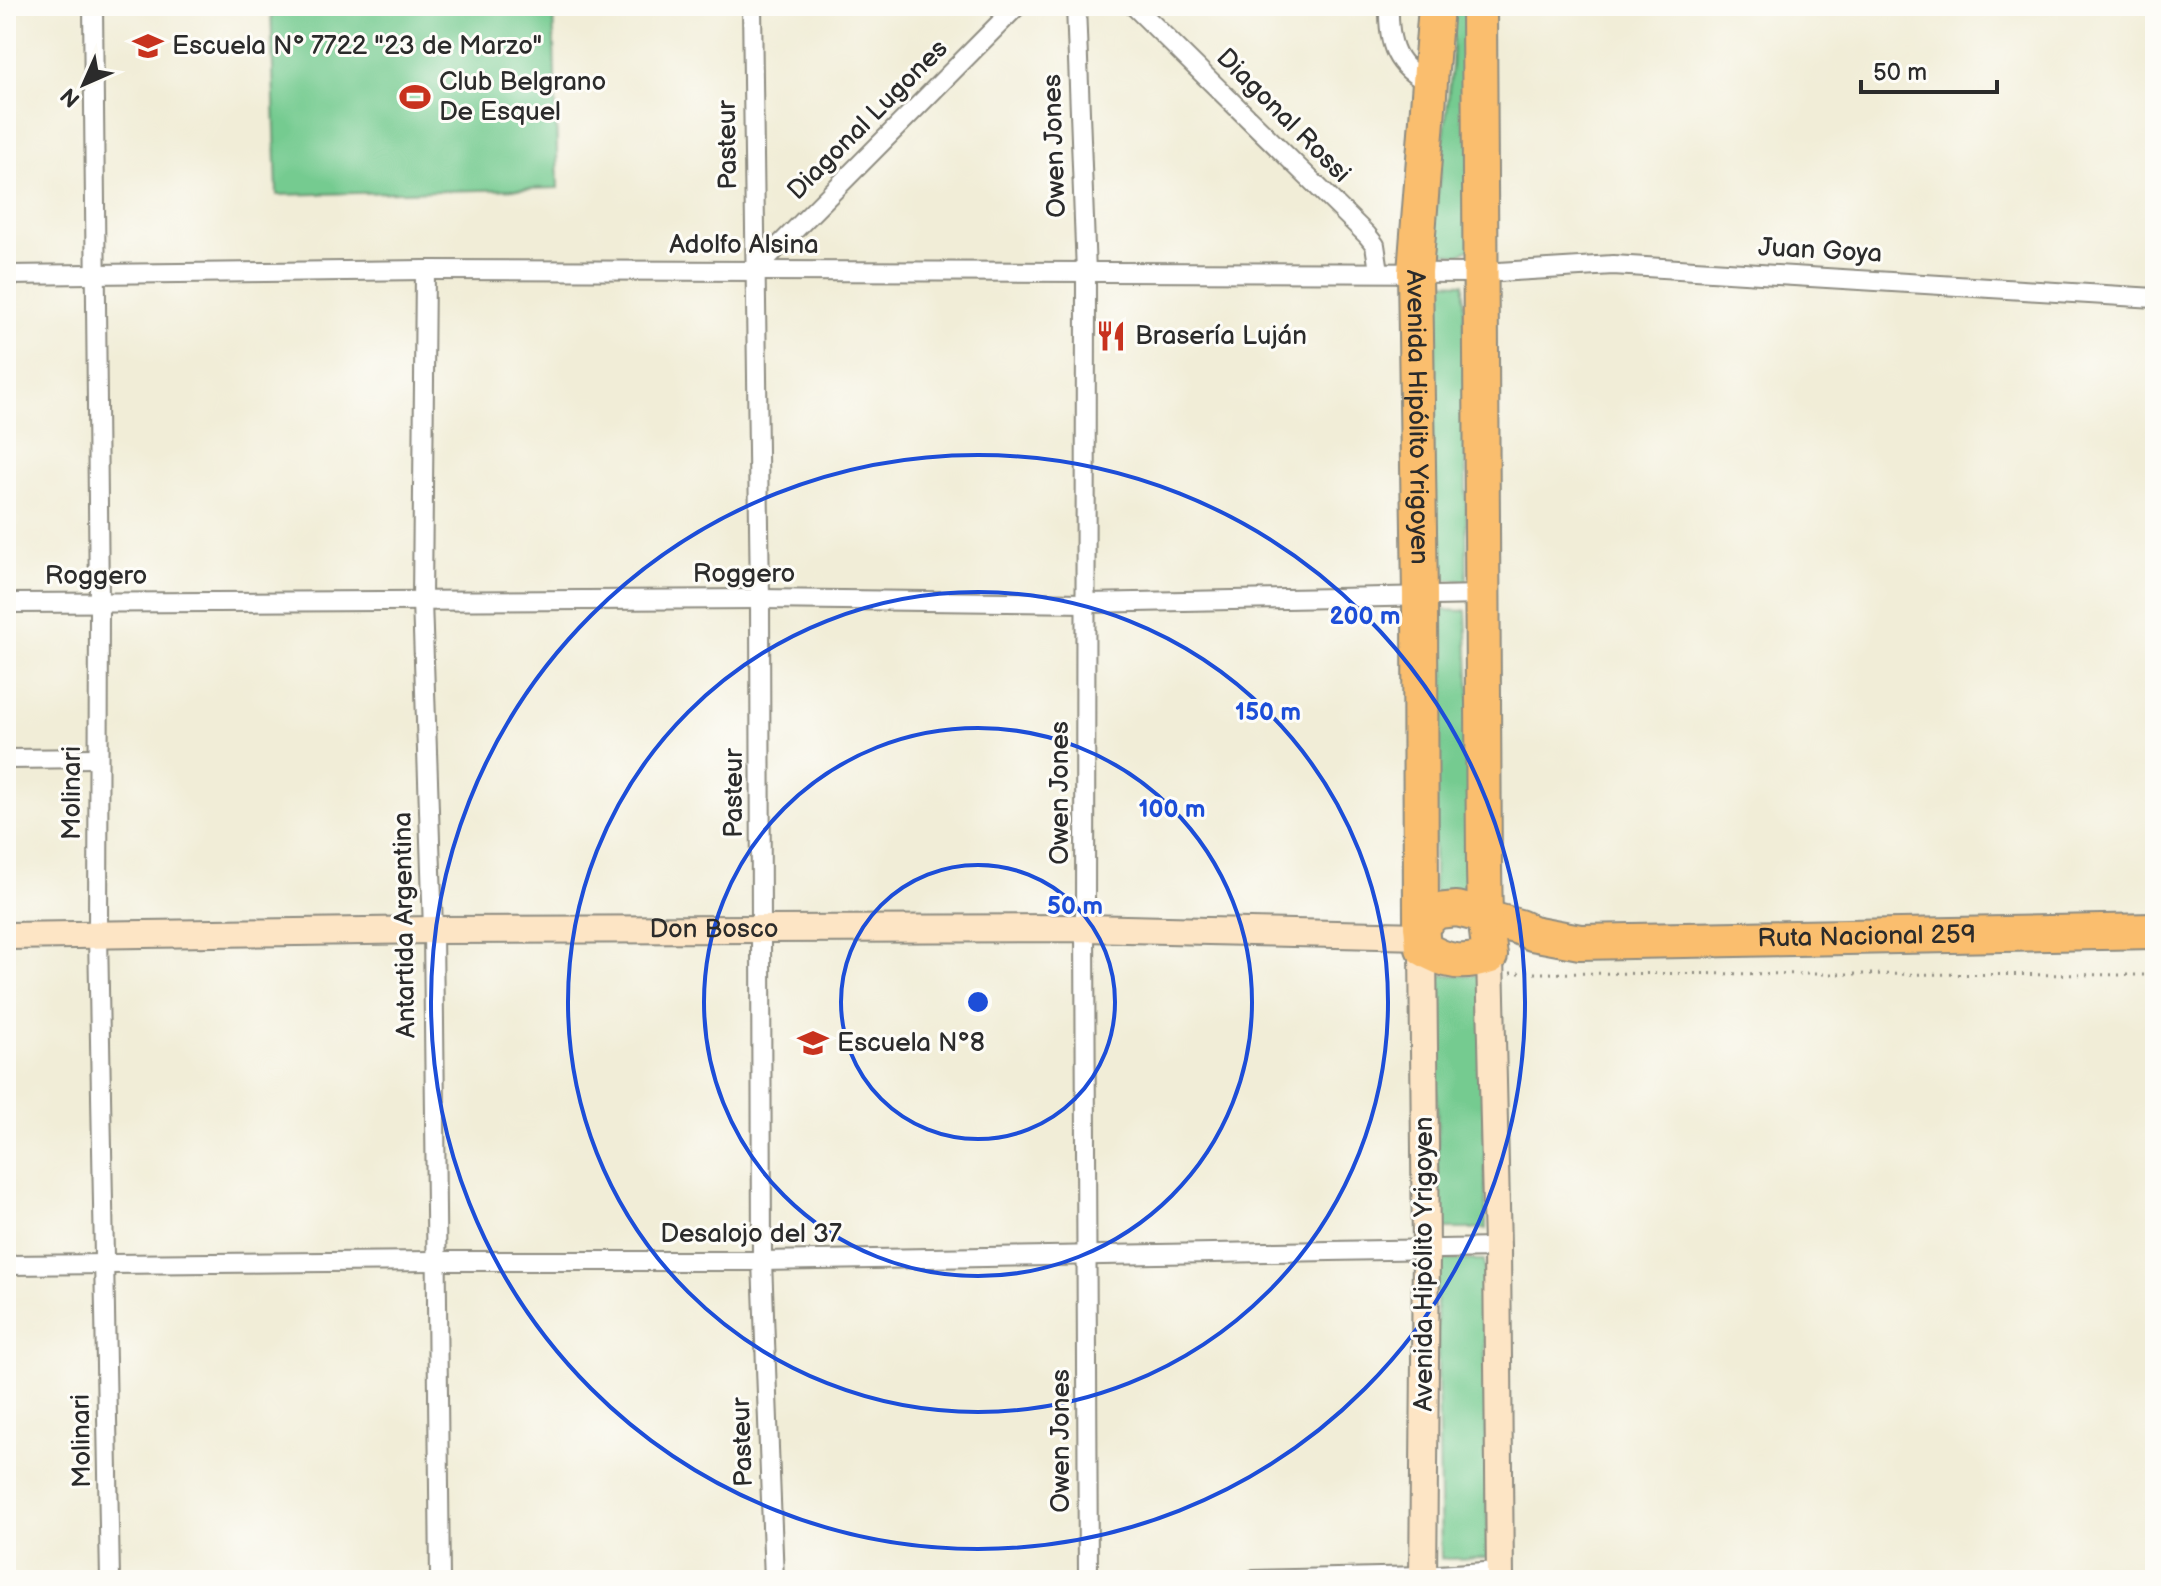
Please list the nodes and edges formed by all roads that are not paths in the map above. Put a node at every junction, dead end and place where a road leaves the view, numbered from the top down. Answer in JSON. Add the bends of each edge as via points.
{"nodes":[{"id":1,"x":93,"y":6,"type":"edge"},
{"id":2,"x":752,"y":6,"type":"edge"},
{"id":3,"x":1017,"y":6,"type":"edge"},
{"id":4,"x":1076,"y":6,"type":"edge"},
{"id":5,"x":1134,"y":6,"type":"edge"},
{"id":6,"x":1389,"y":6,"type":"edge"},
{"id":7,"x":1436,"y":6,"type":"edge"},
{"id":8,"x":1479,"y":6,"type":"edge"},
{"id":9,"x":1431,"y":84,"type":"junction"},
{"id":10,"x":425,"y":270,"type":"junction"},
{"id":11,"x":755,"y":270,"type":"junction"},
{"id":12,"x":1379,"y":271,"type":"junction"},
{"id":13,"x":1415,"y":272,"type":"junction"},
{"id":14,"x":94,"y":273,"type":"junction"},
{"id":15,"x":1086,"y":273,"type":"junction"},
{"id":16,"x":1482,"y":273,"type":"junction"},
{"id":17,"x":6,"y":275,"type":"edge"},
{"id":18,"x":2155,"y":298,"type":"edge"},
{"id":19,"x":1420,"y":595,"type":"junction"},
{"id":20,"x":1483,"y":595,"type":"junction"},
{"id":21,"x":760,"y":599,"type":"junction"},
{"id":22,"x":422,"y":601,"type":"junction"},
{"id":23,"x":99,"y":602,"type":"junction"},
{"id":24,"x":6,"y":603,"type":"edge"},
{"id":25,"x":1087,"y":603,"type":"junction"},
{"id":26,"x":97,"y":758,"type":"junction"},
{"id":27,"x":6,"y":759,"type":"edge"},
{"id":28,"x":1486,"y":917,"type":"junction"},
{"id":29,"x":1085,"y":928,"type":"junction"},
{"id":30,"x":760,"y":929,"type":"junction"},
{"id":31,"x":433,"y":930,"type":"junction"},
{"id":32,"x":2155,"y":931,"type":"edge"},
{"id":33,"x":98,"y":934,"type":"junction"},
{"id":34,"x":6,"y":936,"type":"edge"},
{"id":35,"x":1422,"y":937,"type":"junction"},
{"id":36,"x":1580,"y":942,"type":"junction"},
{"id":37,"x":1490,"y":961,"type":"junction"},
{"id":38,"x":1497,"y":1248,"type":"junction"},
{"id":39,"x":1426,"y":1250,"type":"junction"},
{"id":40,"x":1086,"y":1256,"type":"junction"},
{"id":41,"x":435,"y":1261,"type":"junction"},
{"id":42,"x":762,"y":1261,"type":"junction"},
{"id":43,"x":6,"y":1265,"type":"edge"},
{"id":44,"x":105,"y":1265,"type":"junction"},
{"id":45,"x":1500,"y":1576,"type":"edge"},
{"id":46,"x":1423,"y":1578,"type":"edge"},
{"id":47,"x":110,"y":1580,"type":"edge"},
{"id":48,"x":440,"y":1580,"type":"edge"},
{"id":49,"x":774,"y":1580,"type":"edge"},
{"id":50,"x":1088,"y":1580,"type":"edge"},
{"id":51,"x":1254,"y":1580,"type":"edge"}],
"edges":[{"from":1,"to":14,"type":"street","name":"Molinari"},
{"from":2,"to":11,"type":"street","name":"Pasteur"},
{"from":3,"to":11,"type":"street","name":"Diagonal Lugones"},
{"from":4,"to":15,"type":"street","name":"Owen Jones"},
{"from":5,"to":12,"type":"street","name":"Diagonal Rossi","via":[[1367,235],[1375,245]]},
{"from":6,"to":9,"type":"street","via":[[1388,31],[1395,54],[1415,76]]},
{"from":7,"to":9,"type":"highway","name":"Avenida Hipólito Yrigoyen"},
{"from":8,"to":16,"type":"highway"},
{"from":9,"to":13,"type":"highway","name":"Avenida Hipólito Yrigoyen"},
{"from":10,"to":11,"type":"street","name":"Adolfo Alsina"},
{"from":10,"to":14,"type":"street","name":"Adolfo Alsina"},
{"from":10,"to":22,"type":"street","name":"Antartida Argentina"},
{"from":11,"to":15,"type":"street","name":"Adolfo Alsina"},
{"from":11,"to":21,"type":"street","name":"Pasteur"},
{"from":12,"to":13,"type":"street","name":"Adolfo Alsina"},
{"from":12,"to":15,"type":"street","name":"Adolfo Alsina"},
{"from":13,"to":16,"type":"street","name":"Adolfo Alsina"},
{"from":13,"to":19,"type":"highway","name":"Avenida Hipólito Yrigoyen"},
{"from":14,"to":17,"type":"street","name":"Adolfo Alsina"},
{"from":14,"to":23,"type":"street","name":"Molinari"},
{"from":15,"to":25,"type":"street","name":"Owen Jones"},
{"from":16,"to":18,"type":"street","name":"Juan Goya","via":[[1613,265]]},
{"from":16,"to":20,"type":"highway"},
{"from":19,"to":20,"type":"street","name":"Roggero"},
{"from":19,"to":25,"type":"street","name":"Roggero"},
{"from":19,"to":35,"type":"highway","name":"Avenida Hipólito Yrigoyen"},
{"from":20,"to":28,"type":"highway"},
{"from":21,"to":22,"type":"street","name":"Roggero"},
{"from":21,"to":25,"type":"street","name":"Roggero"},
{"from":21,"to":30,"type":"street","name":"Pasteur"},
{"from":22,"to":23,"type":"street","name":"Roggero"},
{"from":22,"to":31,"type":"street","name":"Antartida Argentina"},
{"from":23,"to":24,"type":"street","name":"Roggero"},
{"from":23,"to":26,"type":"street","name":"Molinari"},
{"from":25,"to":29,"type":"street","name":"Owen Jones"},
{"from":26,"to":27,"type":"street"},
{"from":26,"to":33,"type":"street","name":"Molinari"},
{"from":28,"to":35,"type":"highway","name":"Ruta Nacional 259","via":[[1457,909],[1437,911]]},
{"from":28,"to":36,"type":"highway","name":"Ruta Nacional 259"},
{"from":28,"to":37,"type":"highway"},
{"from":29,"to":30,"type":"street","name":"Don Bosco"},
{"from":29,"to":35,"type":"street","name":"Don Bosco"},
{"from":29,"to":40,"type":"street","name":"Owen Jones"},
{"from":30,"to":31,"type":"street","name":"Don Bosco"},
{"from":30,"to":42,"type":"street","name":"Pasteur"},
{"from":31,"to":33,"type":"street","name":"Don Bosco"},
{"from":31,"to":41,"type":"street","name":"Antartida Argentina"},
{"from":32,"to":36,"type":"highway","name":"Ruta Nacional 259"},
{"from":33,"to":34,"type":"street","name":"Don Bosco"},
{"from":33,"to":44,"type":"street","name":"Molinari"},
{"from":35,"to":37,"type":"highway","name":"Ruta Nacional 259","via":[[1441,959]]},
{"from":35,"to":39,"type":"street","name":"Avenida Hipólito Yrigoyen"},
{"from":36,"to":37,"type":"highway","name":"Ruta Nacional 259"},
{"from":37,"to":38,"type":"street"},
{"from":38,"to":39,"type":"street","name":"Desalojo del 37"},
{"from":38,"to":45,"type":"street"},
{"from":39,"to":40,"type":"street","name":"Desalojo del 37"},
{"from":39,"to":46,"type":"street","name":"Avenida Hipólito Yrigoyen"},
{"from":40,"to":42,"type":"street","name":"Desalojo del 37"},
{"from":40,"to":50,"type":"street","name":"Owen Jones"},
{"from":41,"to":42,"type":"street","name":"Desalojo del 37"},
{"from":41,"to":44,"type":"street","name":"Desalojo del 37"},
{"from":41,"to":48,"type":"street","name":"Antartida Argentina"},
{"from":42,"to":49,"type":"street","name":"Pasteur"},
{"from":43,"to":44,"type":"street","name":"Desalojo del 37"},
{"from":44,"to":47,"type":"street","name":"Molinari"},
{"from":45,"to":46,"type":"street"},
{"from":46,"to":51,"type":"street"}]}
